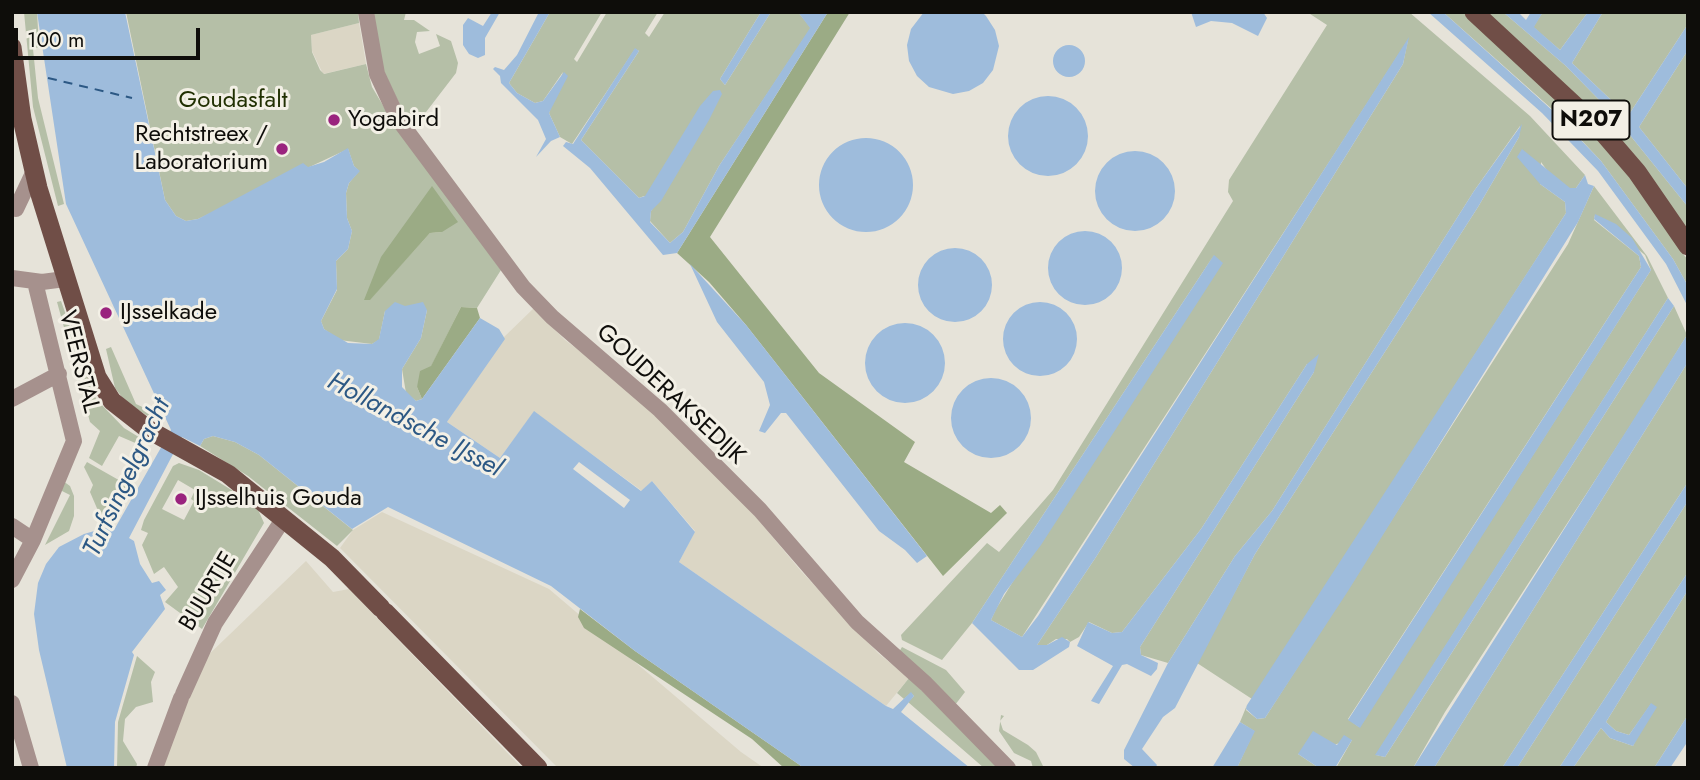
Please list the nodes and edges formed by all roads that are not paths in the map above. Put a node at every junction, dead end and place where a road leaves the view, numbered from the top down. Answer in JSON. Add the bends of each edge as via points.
{"nodes":[{"id":1,"x":366,"y":12,"type":"edge"},
{"id":2,"x":1474,"y":12,"type":"edge"},
{"id":3,"x":12,"y":47,"type":"edge"},
{"id":4,"x":34,"y":171,"type":"junction"},
{"id":5,"x":43,"y":204,"type":"junction"},
{"id":6,"x":14,"y":211,"type":"edge"},
{"id":7,"x":1688,"y":247,"type":"edge"},
{"id":8,"x":12,"y":278,"type":"edge"},
{"id":9,"x":65,"y":279,"type":"junction"},
{"id":10,"x":35,"y":282,"type":"junction"},
{"id":11,"x":59,"y":374,"type":"junction"},
{"id":12,"x":12,"y":399,"type":"edge"},
{"id":13,"x":284,"y":518,"type":"junction"},
{"id":14,"x":12,"y":526,"type":"edge"},
{"id":15,"x":33,"y":540,"type":"junction"},
{"id":16,"x":12,"y":580,"type":"edge"},
{"id":17,"x":12,"y":703,"type":"edge"},
{"id":18,"x":31,"y":768,"type":"edge"},
{"id":19,"x":155,"y":768,"type":"edge"},
{"id":20,"x":538,"y":768,"type":"edge"},
{"id":21,"x":1008,"y":768,"type":"edge"}],
"edges":[{"from":1,"to":21,"type":"street","name":"GOUDERAKSEDIJK","via":[[377,74],[398,119],[523,287],[660,410],[760,510],[857,622]]},
{"from":2,"to":7,"type":"main road","number":"N207","via":[[1600,129],[1637,172]]},
{"from":3,"to":4,"type":"main road"},
{"from":4,"to":5,"type":"main road"},
{"from":4,"to":6,"type":"street"},
{"from":5,"to":6,"type":"street"},
{"from":5,"to":9,"type":"main road"},
{"from":8,"to":10,"type":"street"},
{"from":9,"to":10,"type":"street"},
{"from":9,"to":13,"type":"main road","via":[[111,401],[149,429],[228,474]]},
{"from":10,"to":11,"type":"street","name":"VEERSTAL"},
{"from":11,"to":12,"type":"street"},
{"from":11,"to":15,"type":"street","name":"VEERSTAL","via":[[74,441]]},
{"from":13,"to":19,"type":"street","name":"BUURTJE","via":[[215,623]]},
{"from":13,"to":20,"type":"main road","via":[[332,558]]},
{"from":14,"to":15,"type":"street"},
{"from":15,"to":16,"type":"street"},
{"from":17,"to":18,"type":"street"}]}
